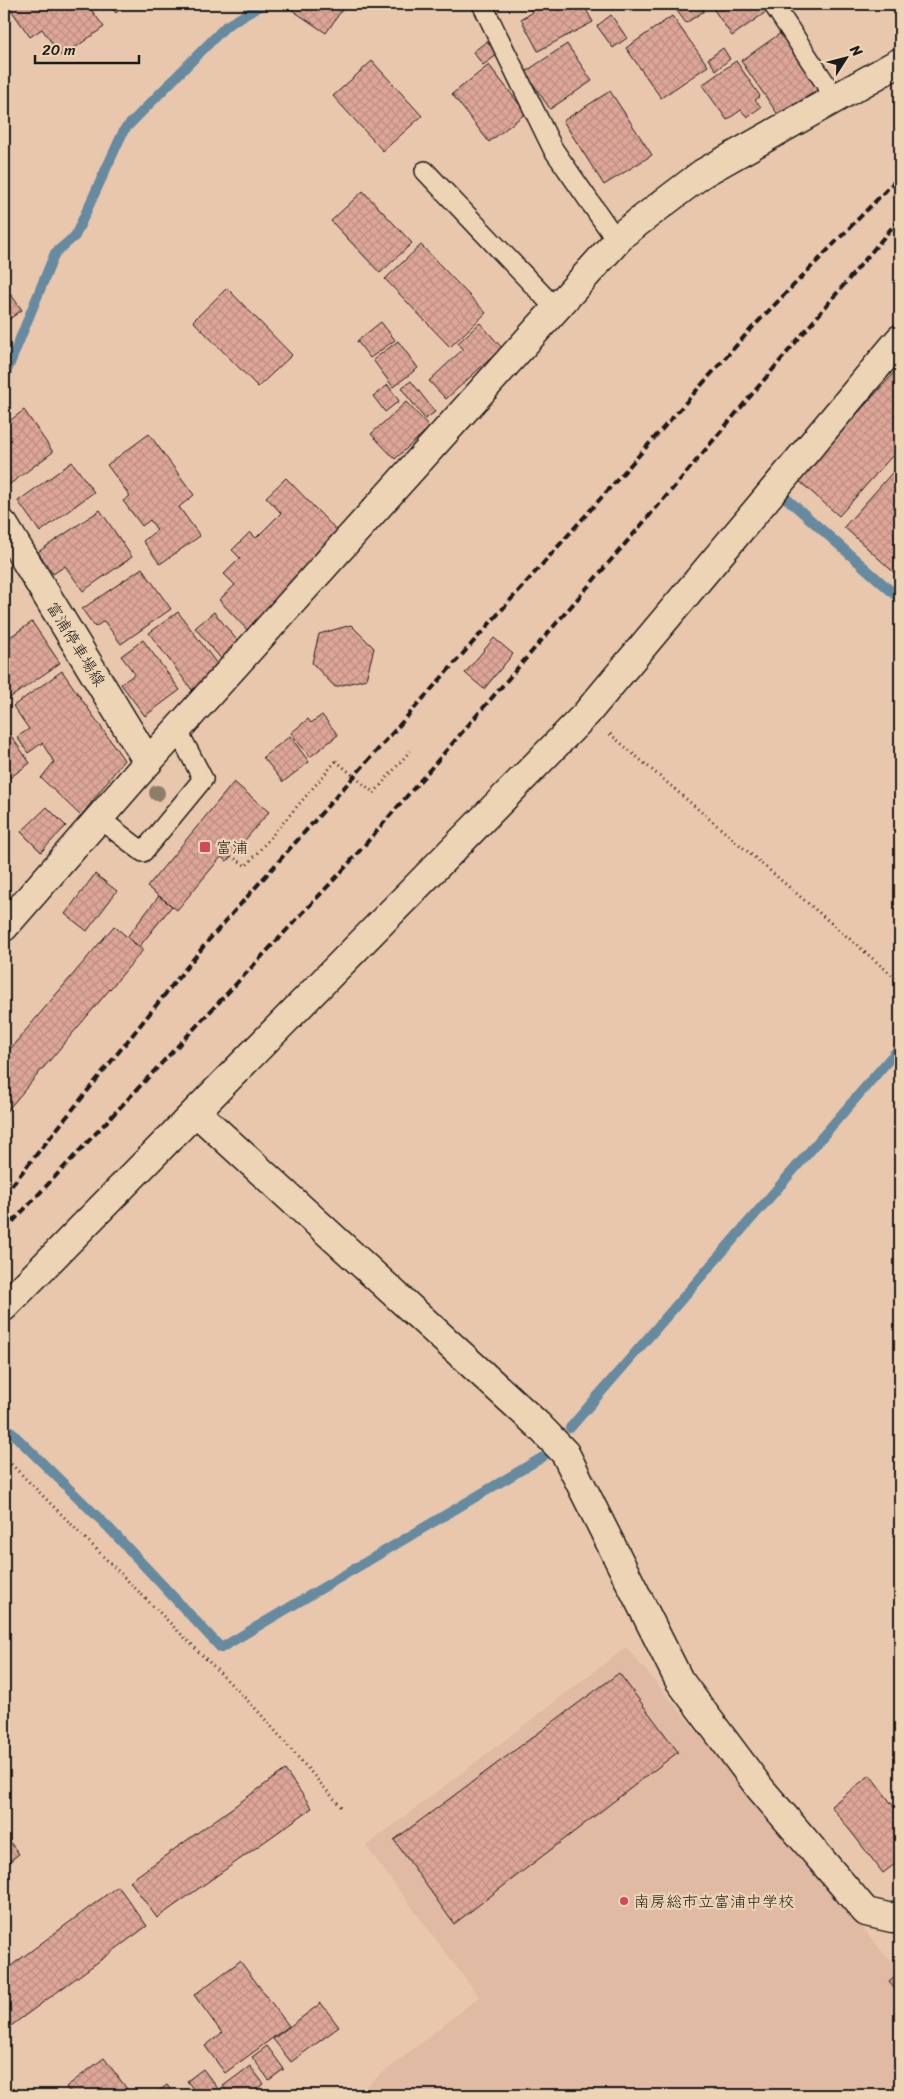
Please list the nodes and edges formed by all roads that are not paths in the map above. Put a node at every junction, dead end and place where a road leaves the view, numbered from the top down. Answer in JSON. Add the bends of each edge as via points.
{"nodes":[{"id":1,"x":482,"y":4,"type":"edge"},
{"id":2,"x":773,"y":4,"type":"edge"},
{"id":3,"x":900,"y":62,"type":"edge"},
{"id":4,"x":835,"y":98,"type":"junction"},
{"id":5,"x":425,"y":171,"type":"dead end"},
{"id":6,"x":616,"y":241,"type":"junction"},
{"id":7,"x":556,"y":309,"type":"junction"},
{"id":8,"x":900,"y":339,"type":"edge"},
{"id":9,"x":8,"y":543,"type":"edge"},
{"id":10,"x":178,"y":731,"type":"junction"},
{"id":11,"x":148,"y":762,"type":"junction"},
{"id":12,"x":100,"y":819,"type":"junction"},
{"id":13,"x":4,"y":927,"type":"edge"},
{"id":14,"x":196,"y":1112,"type":"junction"},
{"id":15,"x":4,"y":1307,"type":"edge"},
{"id":16,"x":900,"y":1915,"type":"edge"}],
"edges":[{"from":1,"to":6,"type":"lane","via":[[553,149]]},
{"from":2,"to":4,"type":"lane"},
{"from":3,"to":4,"type":"street"},
{"from":4,"to":6,"type":"street","via":[[703,173]]},
{"from":5,"to":7,"type":"lane"},
{"from":6,"to":7,"type":"street"},
{"from":7,"to":10,"type":"street"},
{"from":8,"to":14,"type":"street","via":[[586,714]]},
{"from":9,"to":11,"type":"street","name":"富浦停車場線"},
{"from":10,"to":11,"type":"street"},
{"from":10,"to":12,"type":"lane","via":[[203,779],[143,852]]},
{"from":11,"to":12,"type":"street"},
{"from":12,"to":13,"type":"street"},
{"from":14,"to":15,"type":"street"},
{"from":14,"to":16,"type":"street","via":[[538,1425],[564,1453],[679,1680],[759,1787],[866,1912],[892,1918]]}]}
